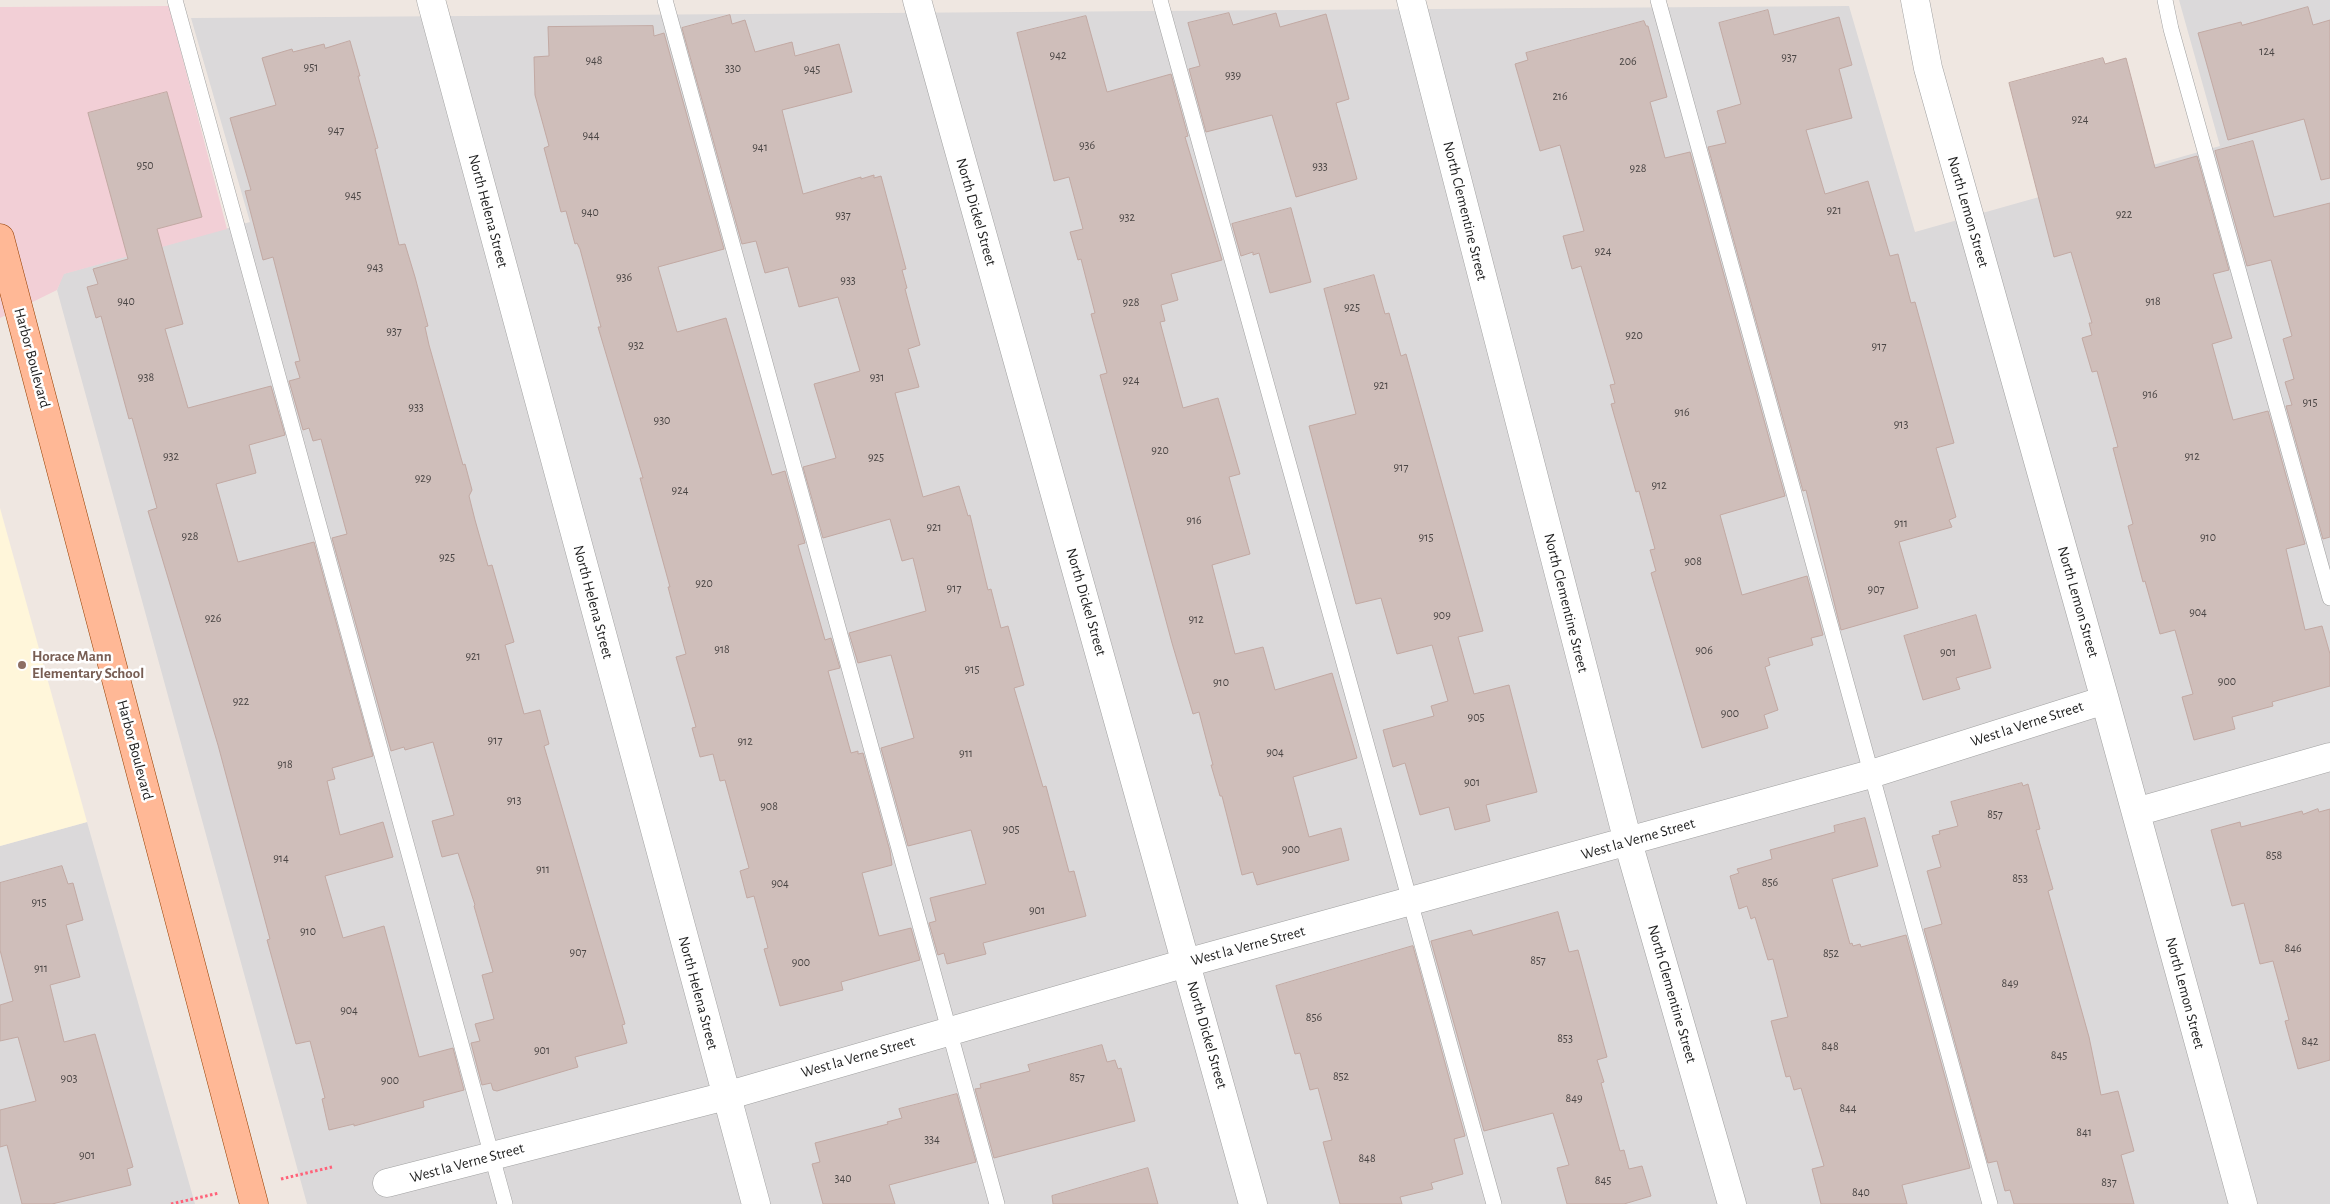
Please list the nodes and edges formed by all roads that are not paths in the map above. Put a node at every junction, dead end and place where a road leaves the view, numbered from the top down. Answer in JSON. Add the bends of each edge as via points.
{"nodes":[{"id":1,"x":175,"y":0,"type":"edge"},
{"id":2,"x":431,"y":0,"type":"edge"},
{"id":3,"x":665,"y":0,"type":"edge"},
{"id":4,"x":917,"y":0,"type":"edge"},
{"id":5,"x":1160,"y":0,"type":"edge"},
{"id":6,"x":1411,"y":0,"type":"edge"},
{"id":7,"x":1658,"y":0,"type":"edge"},
{"id":8,"x":1915,"y":0,"type":"edge"},
{"id":9,"x":2165,"y":0,"type":"edge"},
{"id":10,"x":0,"y":238,"type":"edge"},
{"id":11,"x":2330,"y":598,"type":"edge"},
{"id":12,"x":2105,"y":700,"type":"junction"},
{"id":13,"x":2330,"y":757,"type":"edge"},
{"id":14,"x":1871,"y":774,"type":"junction"},
{"id":15,"x":2136,"y":812,"type":"junction"},
{"id":16,"x":1628,"y":842,"type":"junction"},
{"id":17,"x":1410,"y":903,"type":"junction"},
{"id":18,"x":1186,"y":962,"type":"junction"},
{"id":19,"x":949,"y":1031,"type":"junction"},
{"id":20,"x":726,"y":1096,"type":"junction"},
{"id":21,"x":492,"y":1156,"type":"junction"},
{"id":22,"x":387,"y":1183,"type":"dead end"},
{"id":23,"x":254,"y":1204,"type":"edge"},
{"id":24,"x":504,"y":1204,"type":"edge"},
{"id":25,"x":756,"y":1204,"type":"edge"},
{"id":26,"x":997,"y":1204,"type":"edge"},
{"id":27,"x":1254,"y":1204,"type":"edge"},
{"id":28,"x":1494,"y":1204,"type":"edge"},
{"id":29,"x":1732,"y":1204,"type":"edge"},
{"id":30,"x":1990,"y":1204,"type":"edge"},
{"id":31,"x":2243,"y":1204,"type":"edge"}],
"edges":[{"from":1,"to":21,"type":"lane"},
{"from":2,"to":20,"type":"street","name":"North Helena Street"},
{"from":3,"to":19,"type":"lane"},
{"from":4,"to":18,"type":"street","name":"North Dickel Street"},
{"from":5,"to":17,"type":"lane"},
{"from":6,"to":16,"type":"street","name":"North Clementine Street"},
{"from":7,"to":14,"type":"lane"},
{"from":8,"to":12,"type":"street","name":"North Lemon Street","via":[[1928,68]]},
{"from":9,"to":11,"type":"lane"},
{"from":10,"to":23,"type":"main road","name":"Harbor Boulevard"},
{"from":12,"to":14,"type":"street","name":"West la Verne Street"},
{"from":12,"to":15,"type":"street","name":"North Lemon Street"},
{"from":13,"to":15,"type":"street"},
{"from":14,"to":16,"type":"street","name":"West la Verne Street"},
{"from":14,"to":30,"type":"lane"},
{"from":15,"to":31,"type":"street","name":"North Lemon Street"},
{"from":16,"to":17,"type":"street","name":"West la Verne Street"},
{"from":16,"to":29,"type":"street","name":"North Clementine Street"},
{"from":17,"to":18,"type":"street","name":"West la Verne Street"},
{"from":17,"to":28,"type":"lane"},
{"from":18,"to":19,"type":"street","name":"West la Verne Street"},
{"from":18,"to":27,"type":"street","name":"North Dickel Street"},
{"from":19,"to":20,"type":"street","name":"West la Verne Street"},
{"from":19,"to":26,"type":"lane"},
{"from":20,"to":21,"type":"street","name":"West la Verne Street"},
{"from":20,"to":25,"type":"street","name":"North Helena Street"},
{"from":21,"to":22,"type":"street","name":"West la Verne Street"},
{"from":21,"to":24,"type":"lane"}]}
